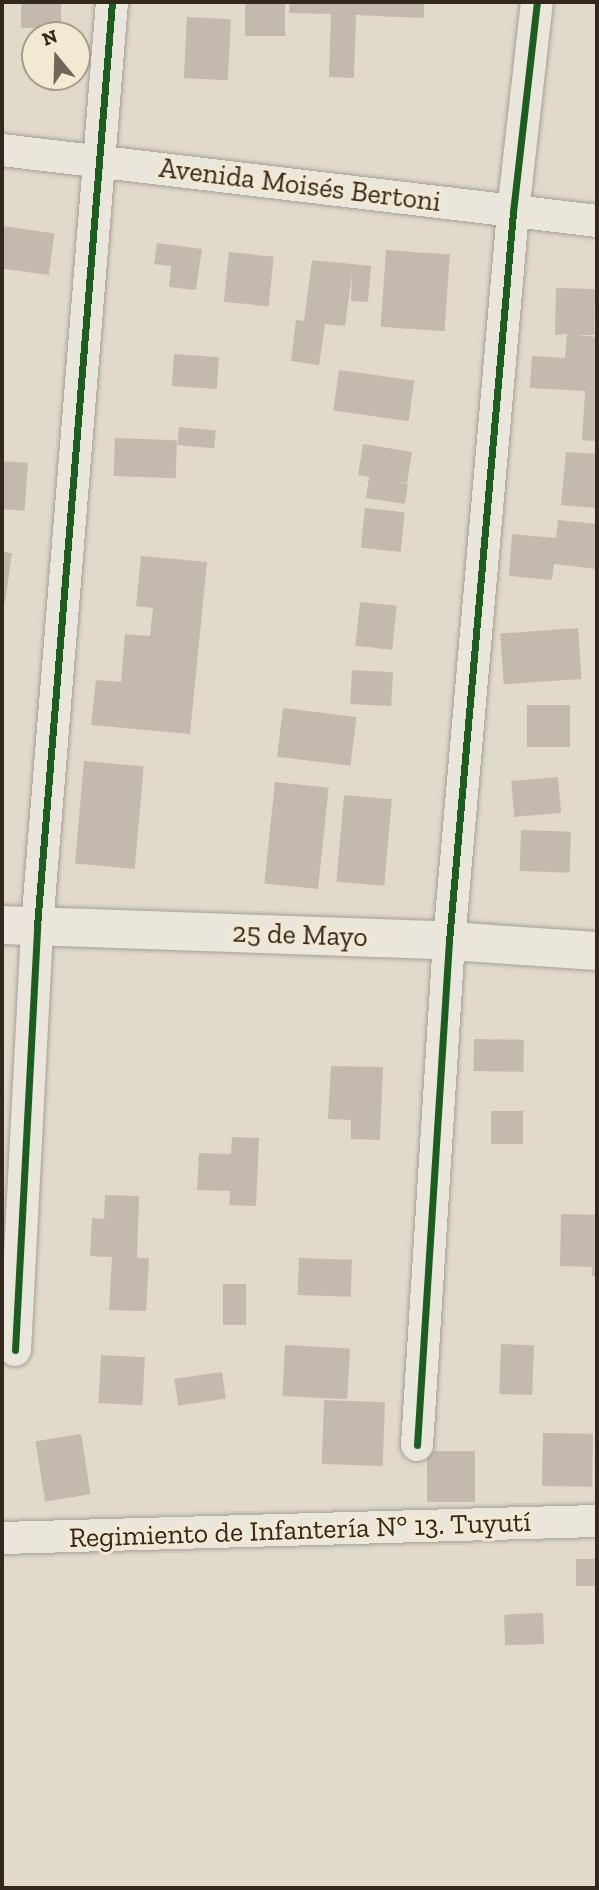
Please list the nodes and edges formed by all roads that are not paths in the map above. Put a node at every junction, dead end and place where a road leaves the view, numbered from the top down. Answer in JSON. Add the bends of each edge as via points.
{"nodes":[{"id":1,"x":112,"y":2,"type":"edge"},
{"id":2,"x":537,"y":2,"type":"edge"},
{"id":3,"x":2,"y":150,"type":"edge"},
{"id":4,"x":101,"y":160,"type":"junction"},
{"id":5,"x":513,"y":212,"type":"junction"},
{"id":6,"x":597,"y":221,"type":"edge"},
{"id":7,"x":19,"y":926,"type":"edge"},
{"id":8,"x":449,"y":941,"type":"junction"},
{"id":9,"x":597,"y":951,"type":"edge"},
{"id":10,"x":15,"y":1350,"type":"dead end"},
{"id":11,"x":417,"y":1445,"type":"dead end"},
{"id":12,"x":597,"y":1521,"type":"edge"},
{"id":13,"x":2,"y":1538,"type":"edge"}],
"edges":[{"from":1,"to":4,"type":"street"},
{"from":2,"to":5,"type":"street"},
{"from":3,"to":4,"type":"street","name":"Avenida Moisés Bertoni"},
{"from":4,"to":5,"type":"street","name":"Avenida Moisés Bertoni"},
{"from":4,"to":7,"type":"street"},
{"from":5,"to":6,"type":"street","name":"Avenida Moisés Bertoni"},
{"from":5,"to":8,"type":"street"},
{"from":7,"to":8,"type":"street","name":"25 de Mayo"},
{"from":7,"to":10,"type":"street"},
{"from":8,"to":9,"type":"street","name":"25 de Mayo"},
{"from":8,"to":11,"type":"street"},
{"from":12,"to":13,"type":"street","name":"Regimiento de Infantería N° 13. Tuyutí"}]}
